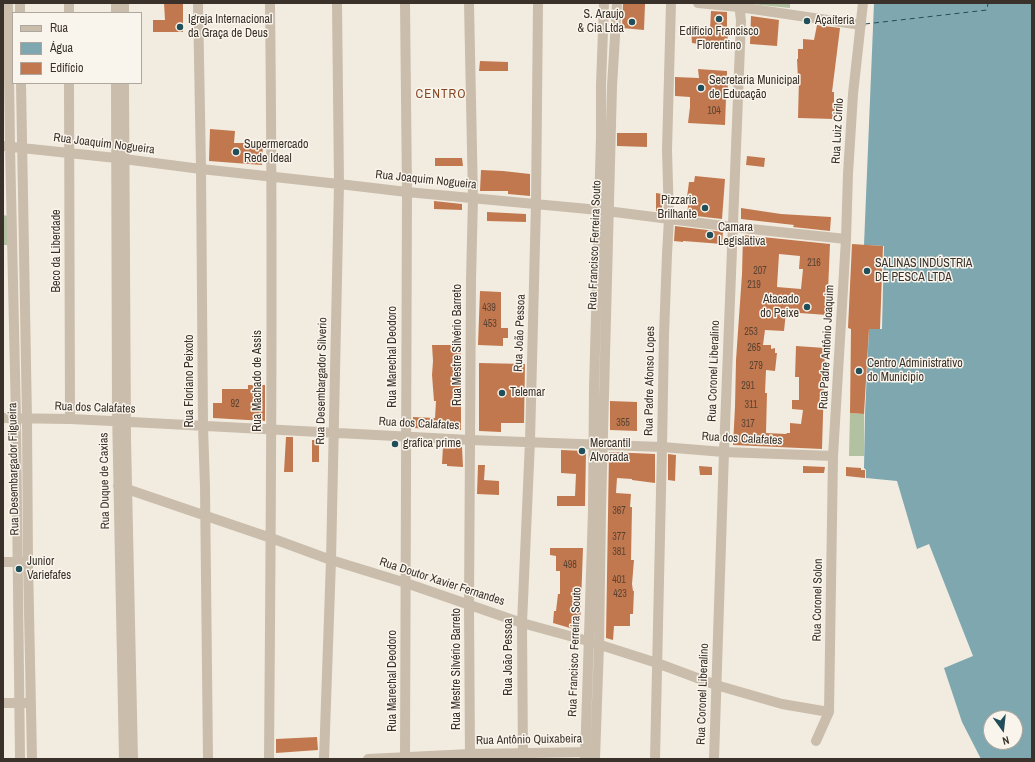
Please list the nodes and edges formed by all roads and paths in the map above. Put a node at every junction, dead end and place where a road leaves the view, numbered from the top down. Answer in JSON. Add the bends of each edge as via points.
{"nodes":[{"id":1,"x":8,"y":3,"type":"edge"},
{"id":2,"x":198,"y":3,"type":"edge"},
{"id":3,"x":270,"y":3,"type":"edge"},
{"id":4,"x":337,"y":3,"type":"edge"},
{"id":5,"x":405,"y":3,"type":"edge"},
{"id":6,"x":469,"y":3,"type":"edge"},
{"id":7,"x":538,"y":3,"type":"edge"},
{"id":8,"x":604,"y":3,"type":"edge"},
{"id":9,"x":617,"y":3,"type":"edge"},
{"id":10,"x":671,"y":3,"type":"edge"},
{"id":11,"x":698,"y":3,"type":"edge"},
{"id":12,"x":863,"y":3,"type":"edge"},
{"id":13,"x":739,"y":5,"type":"edge"},
{"id":14,"x":861,"y":25,"type":"junction"},
{"id":15,"x":22,"y":84,"type":"edge"},
{"id":16,"x":70,"y":84,"type":"edge"},
{"id":17,"x":116,"y":84,"type":"edge"},
{"id":18,"x":124,"y":84,"type":"edge"},
{"id":19,"x":601,"y":85,"type":"junction"},
{"id":20,"x":612,"y":86,"type":"junction"},
{"id":21,"x":6,"y":146,"type":"edge"},
{"id":22,"x":23,"y":148,"type":"junction"},
{"id":23,"x":606,"y":150,"type":"junction"},
{"id":24,"x":70,"y":153,"type":"junction"},
{"id":25,"x":121,"y":158,"type":"junction"},
{"id":26,"x":201,"y":169,"type":"junction"},
{"id":27,"x":272,"y":177,"type":"junction"},
{"id":28,"x":339,"y":184,"type":"junction"},
{"id":29,"x":407,"y":192,"type":"junction"},
{"id":30,"x":473,"y":198,"type":"junction"},
{"id":31,"x":536,"y":204,"type":"junction"},
{"id":32,"x":7,"y":210,"type":"edge"},
{"id":33,"x":24,"y":210,"type":"junction"},
{"id":34,"x":604,"y":210,"type":"junction"},
{"id":35,"x":669,"y":219,"type":"junction"},
{"id":36,"x":732,"y":227,"type":"junction"},
{"id":37,"x":846,"y":239,"type":"junction"},
{"id":38,"x":12,"y":248,"type":"junction"},
{"id":39,"x":24,"y":248,"type":"junction"},
{"id":40,"x":3,"y":418,"type":"edge"},
{"id":41,"x":16,"y":419,"type":"junction"},
{"id":42,"x":27,"y":420,"type":"junction"},
{"id":43,"x":70,"y":420,"type":"junction"},
{"id":44,"x":122,"y":422,"type":"junction"},
{"id":45,"x":203,"y":426,"type":"junction"},
{"id":46,"x":271,"y":430,"type":"junction"},
{"id":47,"x":334,"y":432,"type":"junction"},
{"id":48,"x":406,"y":436,"type":"junction"},
{"id":49,"x":470,"y":440,"type":"junction"},
{"id":50,"x":530,"y":441,"type":"junction"},
{"id":51,"x":598,"y":445,"type":"junction"},
{"id":52,"x":662,"y":447,"type":"junction"},
{"id":53,"x":724,"y":452,"type":"junction"},
{"id":54,"x":833,"y":456,"type":"junction"},
{"id":55,"x":123,"y":488,"type":"junction"},
{"id":56,"x":205,"y":516,"type":"junction"},
{"id":57,"x":271,"y":538,"type":"junction"},
{"id":58,"x":332,"y":560,"type":"junction"},
{"id":59,"x":3,"y":562,"type":"edge"},
{"id":60,"x":23,"y":562,"type":"junction"},
{"id":61,"x":595,"y":569,"type":"junction"},
{"id":62,"x":406,"y":583,"type":"junction"},
{"id":63,"x":469,"y":605,"type":"junction"},
{"id":64,"x":522,"y":622,"type":"junction"},
{"id":65,"x":588,"y":641,"type":"junction"},
{"id":66,"x":599,"y":645,"type":"junction"},
{"id":67,"x":657,"y":663,"type":"junction"},
{"id":68,"x":716,"y":685,"type":"junction"},
{"id":69,"x":3,"y":703,"type":"edge"},
{"id":70,"x":19,"y":703,"type":"junction"},
{"id":71,"x":30,"y":703,"type":"junction"},
{"id":72,"x":829,"y":712,"type":"junction"},
{"id":73,"x":816,"y":741,"type":"dead end"},
{"id":74,"x":585,"y":755,"type":"edge"},
{"id":75,"x":470,"y":756,"type":"edge"},
{"id":76,"x":523,"y":756,"type":"edge"},
{"id":77,"x":595,"y":756,"type":"edge"},
{"id":78,"x":405,"y":758,"type":"edge"},
{"id":79,"x":20,"y":759,"type":"edge"},
{"id":80,"x":32,"y":759,"type":"edge"},
{"id":81,"x":124,"y":759,"type":"edge"},
{"id":82,"x":133,"y":759,"type":"edge"},
{"id":83,"x":208,"y":759,"type":"edge"},
{"id":84,"x":269,"y":759,"type":"edge"},
{"id":85,"x":324,"y":759,"type":"edge"},
{"id":86,"x":368,"y":759,"type":"edge"},
{"id":87,"x":655,"y":759,"type":"edge"},
{"id":88,"x":714,"y":759,"type":"edge"}],
"edges":[{"from":1,"to":21,"type":"street","name":"Rua Desembargador Filgueira"},
{"from":2,"to":26,"type":"street","name":"Rua Floriano Peixoto"},
{"from":3,"to":27,"type":"street","name":"Rua Machado de Assis"},
{"from":4,"to":28,"type":"street","name":"Rua Desembargador Silverio"},
{"from":5,"to":29,"type":"street","name":"Rua Marechal Deodoro"},
{"from":6,"to":30,"type":"street","name":"Rua Mestre Silvério Barreto"},
{"from":7,"to":31,"type":"street","name":"Rua João Pessoa"},
{"from":8,"to":19,"type":"street","name":"Rua Francisco Ferreira Souto"},
{"from":9,"to":20,"type":"street","name":"Rua Francisco Ferreira Souto"},
{"from":10,"to":35,"type":"street","name":"Rua Padre Afonso Lopes"},
{"from":11,"to":13,"type":"street"},
{"from":12,"to":14,"type":"street","name":"Rua Luiz Cirilo"},
{"from":13,"to":14,"type":"street"},
{"from":13,"to":36,"type":"street","name":"Rua Coronel Liberalino"},
{"from":14,"to":37,"type":"street","name":"Rua Luiz Cirilo","via":[[852,101]]},
{"from":15,"to":22,"type":"street","name":"Rua Desembargador Filgueira"},
{"from":16,"to":24,"type":"street","name":"Beco da Liberdade"},
{"from":17,"to":25,"type":"street","name":"Rua Duque de Caxias"},
{"from":18,"to":25,"type":"street","name":"Rua Duque de Caxias"},
{"from":19,"to":20,"type":"street"},
{"from":19,"to":23,"type":"street","name":"Rua Francisco Ferreira Souto"},
{"from":20,"to":23,"type":"street","name":"Rua Francisco Ferreira Souto"},
{"from":21,"to":22,"type":"street","name":"Rua Joaquim Nogueira"},
{"from":21,"to":32,"type":"street","name":"Rua Desembargador Filgueira"},
{"from":22,"to":24,"type":"street","name":"Rua Joaquim Nogueira"},
{"from":22,"to":33,"type":"street","name":"Rua Desembargador Filgueira"},
{"from":23,"to":34,"type":"street","name":"Rua Francisco Ferreira Souto"},
{"from":24,"to":25,"type":"street","name":"Rua Joaquim Nogueira"},
{"from":24,"to":43,"type":"street","name":"Beco da Liberdade"},
{"from":25,"to":26,"type":"street","name":"Rua Joaquim Nogueira"},
{"from":25,"to":44,"type":"street","name":"Rua Duque de Caxias"},
{"from":26,"to":27,"type":"street","name":"Rua Joaquim Nogueira"},
{"from":26,"to":45,"type":"street","name":"Rua Floriano Peixoto"},
{"from":27,"to":28,"type":"street","name":"Rua Joaquim Nogueira"},
{"from":27,"to":46,"type":"street","name":"Rua Machado de Assis"},
{"from":28,"to":29,"type":"street","name":"Rua Joaquim Nogueira"},
{"from":28,"to":47,"type":"street","name":"Rua Desembargador Silverio"},
{"from":29,"to":30,"type":"street","name":"Rua Joaquim Nogueira"},
{"from":29,"to":48,"type":"street","name":"Rua Marechal Deodoro"},
{"from":30,"to":31,"type":"street","name":"Rua Joaquim Nogueira"},
{"from":30,"to":49,"type":"street","name":"Rua Mestre Silvério Barreto"},
{"from":31,"to":34,"type":"street","name":"Rua Joaquim Nogueira"},
{"from":31,"to":50,"type":"street","name":"Rua João Pessoa"},
{"from":32,"to":33,"type":"street"},
{"from":32,"to":38,"type":"street","name":"Rua Desembargador Filgueira"},
{"from":33,"to":39,"type":"street","name":"Rua Desembargador Filgueira"},
{"from":34,"to":35,"type":"street","name":"Rua Joaquim Nogueira"},
{"from":34,"to":51,"type":"street","name":"Rua Francisco Ferreira Souto"},
{"from":35,"to":36,"type":"street","name":"Rua Joaquim Nogueira"},
{"from":35,"to":52,"type":"street","name":"Rua Padre Afonso Lopes"},
{"from":36,"to":37,"type":"street","name":"Rua Joaquim Nogueira"},
{"from":36,"to":53,"type":"street","name":"Rua Coronel Liberalino"},
{"from":37,"to":54,"type":"street","name":"Rua Padre Antônio Joaquim"},
{"from":38,"to":39,"type":"street"},
{"from":38,"to":41,"type":"street","name":"Rua Desembargador Filgueira"},
{"from":39,"to":42,"type":"street","name":"Rua Desembargador Filgueira"},
{"from":40,"to":41,"type":"street","name":"Rua dos Calafates"},
{"from":41,"to":42,"type":"street","name":"Rua dos Calafates"},
{"from":41,"to":60,"type":"street","name":"Rua Desembargador Filgueira"},
{"from":42,"to":43,"type":"street","name":"Rua dos Calafates"},
{"from":42,"to":60,"type":"street","name":"Rua Desembargador Filgueira"},
{"from":43,"to":44,"type":"street","name":"Rua dos Calafates"},
{"from":44,"to":45,"type":"street","name":"Rua dos Calafates"},
{"from":44,"to":55,"type":"street","name":"Rua Duque de Caxias"},
{"from":45,"to":46,"type":"street","name":"Rua dos Calafates"},
{"from":45,"to":56,"type":"street","name":"Rua Floriano Peixoto"},
{"from":46,"to":47,"type":"street","name":"Rua dos Calafates"},
{"from":46,"to":57,"type":"street","name":"Rua Machado de Assis"},
{"from":47,"to":48,"type":"street","name":"Rua dos Calafates"},
{"from":47,"to":58,"type":"street","name":"Rua Desembargador Silverio"},
{"from":48,"to":49,"type":"street","name":"Rua dos Calafates"},
{"from":48,"to":62,"type":"street","name":"Rua Marechal Deodoro"},
{"from":49,"to":50,"type":"street","name":"Rua dos Calafates"},
{"from":49,"to":63,"type":"street","name":"Rua Mestre Silvério Barreto"},
{"from":50,"to":51,"type":"street","name":"Rua dos Calafates"},
{"from":50,"to":64,"type":"street","name":"Rua João Pessoa"},
{"from":51,"to":52,"type":"street","name":"Rua dos Calafates"},
{"from":51,"to":61,"type":"street","name":"Rua Francisco Ferreira Souto"},
{"from":52,"to":53,"type":"street","name":"Rua dos Calafates"},
{"from":52,"to":67,"type":"street","name":"Rua Padre Afonso Lopes"},
{"from":53,"to":54,"type":"street","name":"Rua dos Calafates"},
{"from":53,"to":68,"type":"street","name":"Rua Coronel Liberalino"},
{"from":54,"to":72,"type":"street","name":"Rua Coronel Solon"},
{"from":55,"to":56,"type":"street","name":"Rua Doutor Xavier Fernandes"},
{"from":55,"to":81,"type":"street","name":"Rua Duque de Caxias"},
{"from":55,"to":82,"type":"street","name":"Rua Duque de Caxias"},
{"from":56,"to":57,"type":"street","name":"Rua Doutor Xavier Fernandes"},
{"from":56,"to":83,"type":"street","name":"Rua Floriano Peixoto"},
{"from":57,"to":58,"type":"street","name":"Rua Doutor Xavier Fernandes"},
{"from":57,"to":84,"type":"street","name":"Rua Machado de Assis"},
{"from":58,"to":62,"type":"street","name":"Rua Doutor Xavier Fernandes"},
{"from":58,"to":85,"type":"street","name":"Rua Desembargador Silverio"},
{"from":59,"to":60,"type":"street"},
{"from":60,"to":70,"type":"street","name":"Rua Desembargador Filgueira"},
{"from":60,"to":71,"type":"street","name":"Rua Desembargador Filgueira"},
{"from":61,"to":65,"type":"street","name":"Rua Francisco Ferreira Souto"},
{"from":61,"to":66,"type":"street","name":"Rua Francisco Ferreira Souto"},
{"from":62,"to":63,"type":"street","name":"Rua Doutor Xavier Fernandes"},
{"from":62,"to":78,"type":"street","name":"Rua Marechal Deodoro"},
{"from":63,"to":64,"type":"street","name":"Rua Doutor Xavier Fernandes"},
{"from":63,"to":75,"type":"street","name":"Rua Mestre Silvério Barreto"},
{"from":64,"to":65,"type":"street","name":"Rua Doutor Xavier Fernandes"},
{"from":64,"to":76,"type":"street","name":"Rua João Pessoa"},
{"from":65,"to":66,"type":"street","name":"Rua Doutor Xavier Fernandes"},
{"from":65,"to":74,"type":"street","name":"Rua Francisco Ferreira Souto"},
{"from":66,"to":67,"type":"street","name":"Rua Doutor Xavier Fernandes"},
{"from":66,"to":77,"type":"street","name":"Rua Francisco Ferreira Souto"},
{"from":67,"to":68,"type":"street","name":"Rua Doutor Xavier Fernandes"},
{"from":67,"to":87,"type":"street","name":"Rua Padre Afonso Lopes"},
{"from":68,"to":72,"type":"street","name":"Rua Doutor Xavier Fernandes","via":[[782,704]]},
{"from":68,"to":88,"type":"street","name":"Rua Coronel Liberalino"},
{"from":69,"to":70,"type":"street"},
{"from":70,"to":71,"type":"street"},
{"from":70,"to":79,"type":"street","name":"Rua Desembargador Filgueira"},
{"from":71,"to":80,"type":"street","name":"Rua Desembargador Filgueira"},
{"from":72,"to":73,"type":"street","name":"Rua Coronel Solon"},
{"from":74,"to":76,"type":"street","name":"Rua Antônio Quixabeira"},
{"from":74,"to":77,"type":"street","name":"Rua Antônio Quixabeira"},
{"from":75,"to":76,"type":"street","name":"Rua Antônio Quixabeira"},
{"from":75,"to":78,"type":"street","name":"Rua Antônio Quixabeira"},
{"from":78,"to":86,"type":"street","name":"Rua Antônio Quixabeira"}]}
